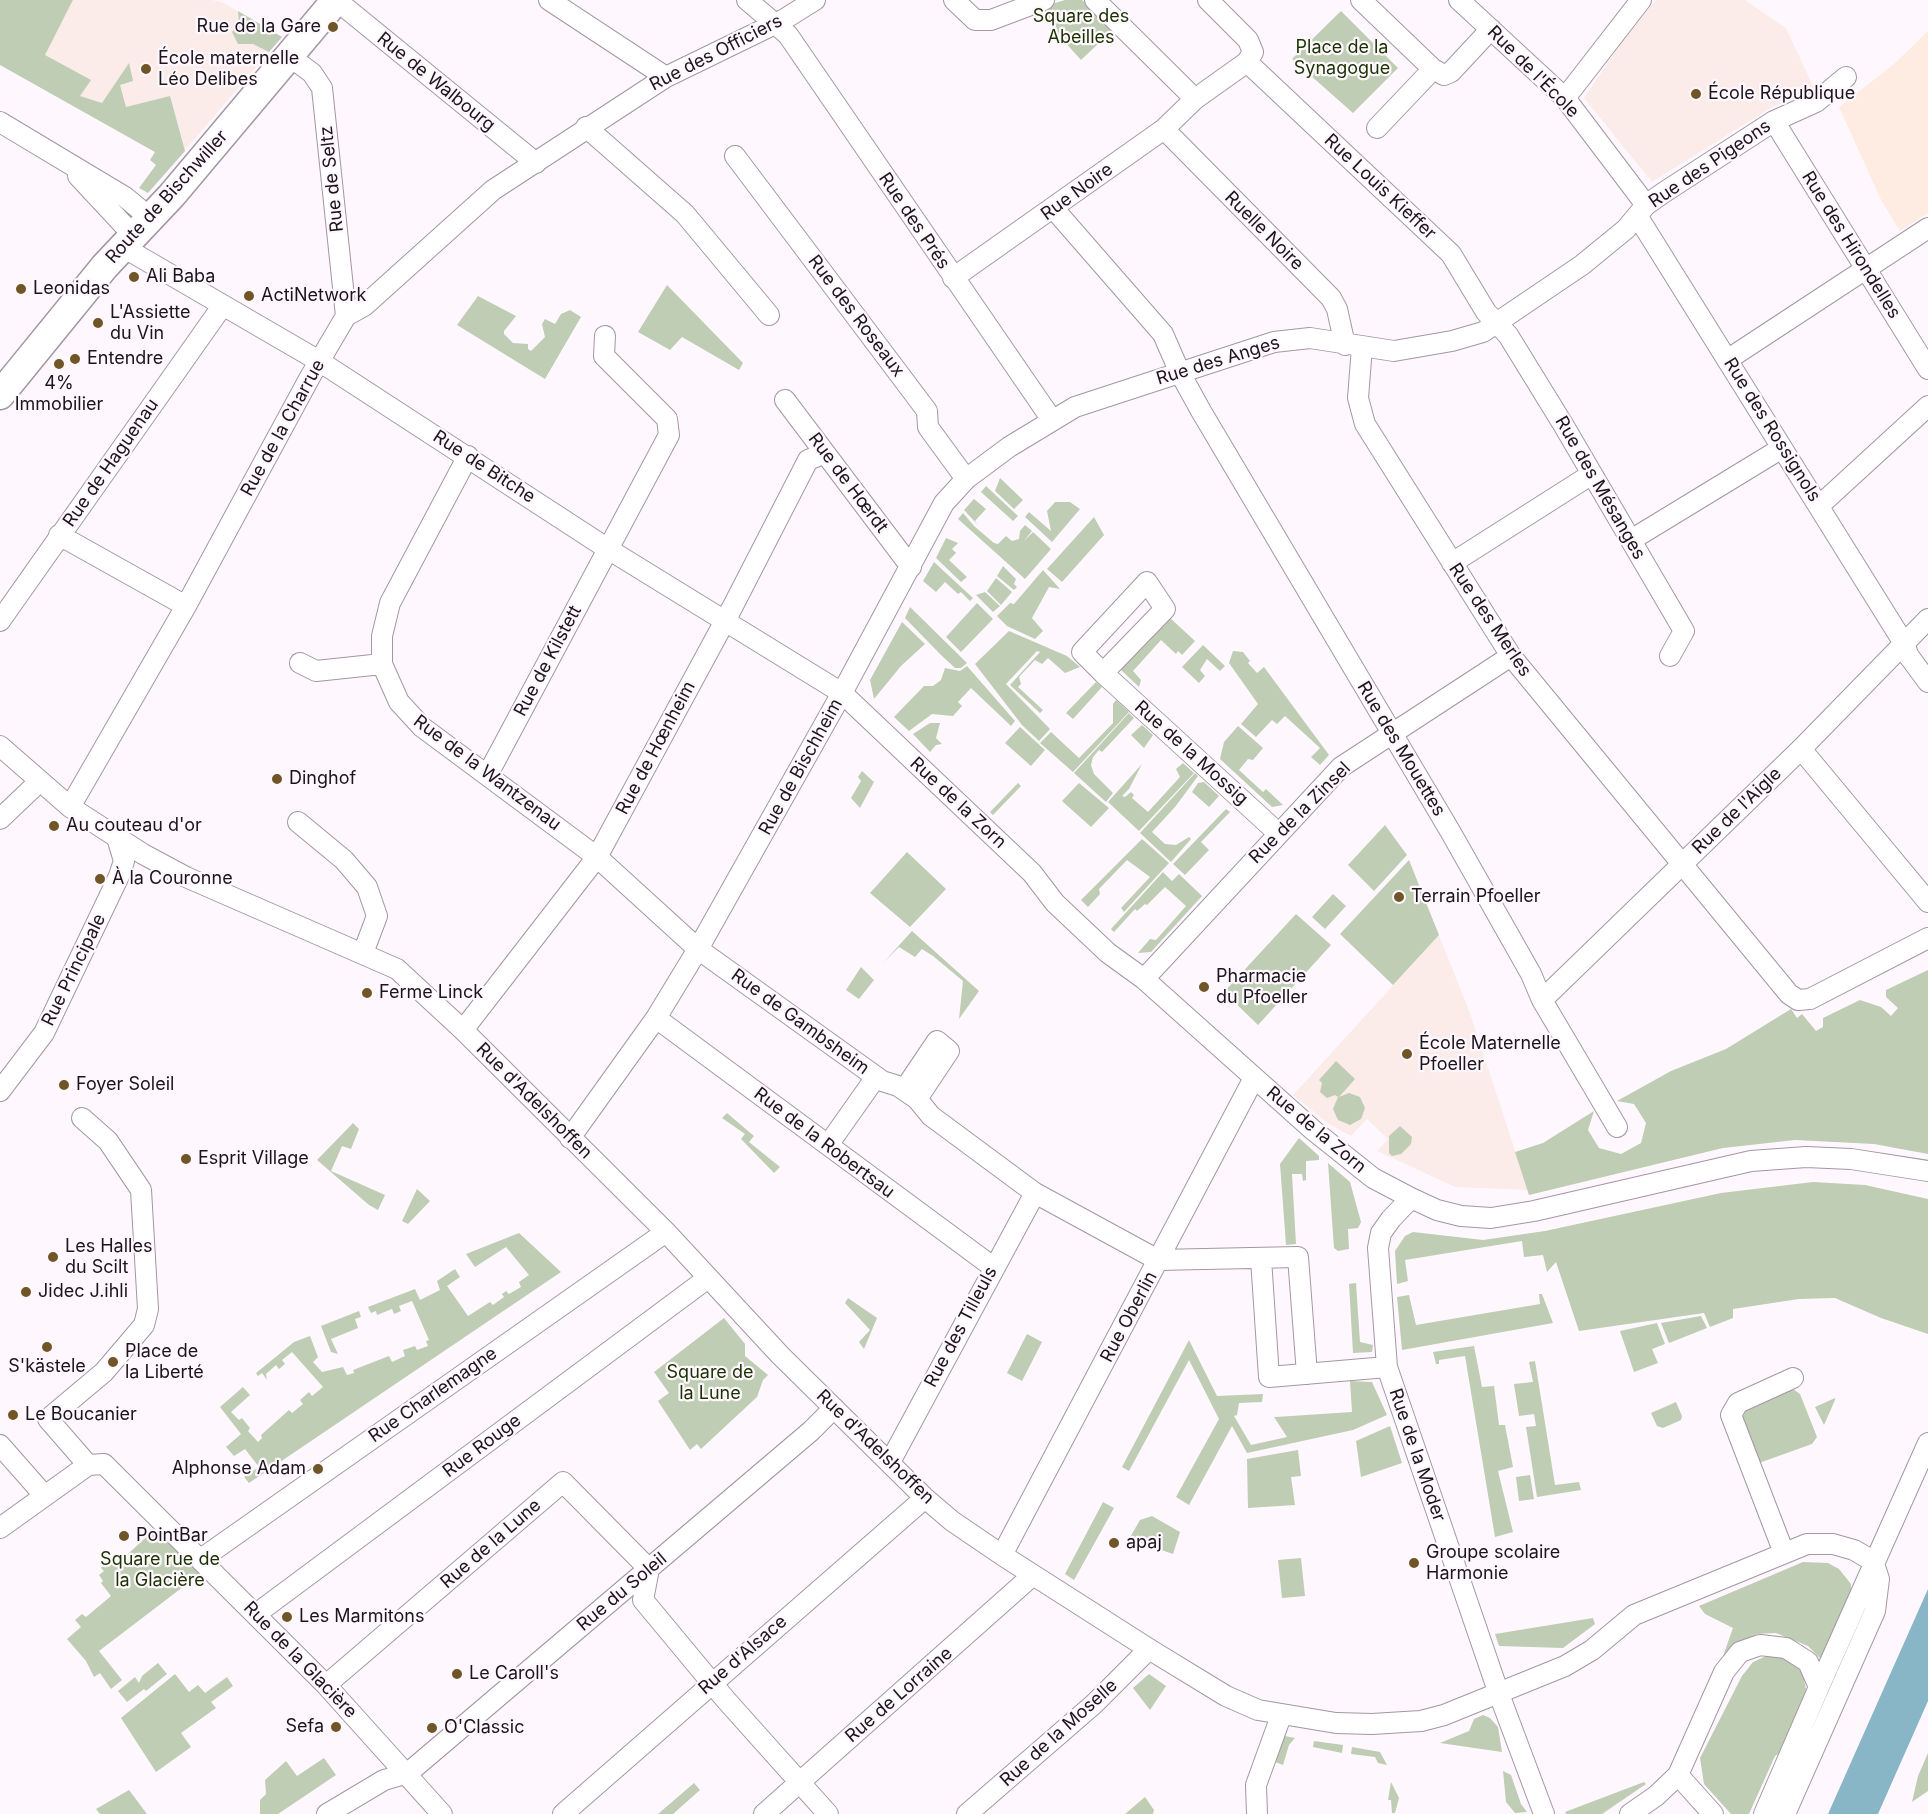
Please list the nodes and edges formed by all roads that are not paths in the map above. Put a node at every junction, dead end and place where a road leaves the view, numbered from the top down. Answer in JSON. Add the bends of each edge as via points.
{"nodes":[{"id":1,"x":336,"y":0,"type":"edge"},
{"id":2,"x":549,"y":0,"type":"edge"},
{"id":3,"x":747,"y":0,"type":"edge"},
{"id":4,"x":814,"y":0,"type":"edge"},
{"id":5,"x":954,"y":0,"type":"edge"},
{"id":6,"x":1044,"y":0,"type":"edge"},
{"id":7,"x":1095,"y":0,"type":"edge"},
{"id":8,"x":1208,"y":0,"type":"edge"},
{"id":9,"x":1361,"y":0,"type":"edge"},
{"id":10,"x":1641,"y":0,"type":"edge"},
{"id":11,"x":1467,"y":3,"type":"edge"},
{"id":12,"x":774,"y":23,"type":"junction"},
{"id":13,"x":1491,"y":29,"type":"junction"},
{"id":14,"x":289,"y":56,"type":"junction"},
{"id":15,"x":1250,"y":57,"type":"junction"},
{"id":16,"x":1433,"y":69,"type":"junction"},
{"id":17,"x":666,"y":77,"type":"junction"},
{"id":18,"x":1846,"y":77,"type":"dead end"},
{"id":19,"x":1565,"y":98,"type":"junction"},
{"id":20,"x":1195,"y":99,"type":"junction"},
{"id":21,"x":618,"y":107,"type":"joint"},
{"id":22,"x":1774,"y":121,"type":"junction"},
{"id":23,"x":0,"y":122,"type":"edge"},
{"id":24,"x":586,"y":127,"type":"junction"},
{"id":25,"x":1377,"y":128,"type":"dead end"},
{"id":26,"x":1164,"y":129,"type":"junction"},
{"id":27,"x":735,"y":156,"type":"dead end"},
{"id":28,"x":536,"y":163,"type":"junction"},
{"id":29,"x":1054,"y":209,"type":"junction"},
{"id":30,"x":1642,"y":211,"type":"junction"},
{"id":31,"x":1928,"y":228,"type":"edge"},
{"id":32,"x":135,"y":233,"type":"junction"},
{"id":33,"x":1866,"y":269,"type":"junction"},
{"id":34,"x":953,"y":278,"type":"junction"},
{"id":35,"x":223,"y":304,"type":"junction"},
{"id":36,"x":769,"y":315,"type":"dead end"},
{"id":37,"x":346,"y":316,"type":"junction"},
{"id":38,"x":1497,"y":324,"type":"junction"},
{"id":39,"x":605,"y":336,"type":"dead end"},
{"id":40,"x":1354,"y":346,"type":"junction"},
{"id":41,"x":1727,"y":360,"type":"junction"},
{"id":42,"x":319,"y":361,"type":"junction"},
{"id":43,"x":1928,"y":369,"type":"edge"},
{"id":44,"x":1180,"y":373,"type":"junction"},
{"id":45,"x":0,"y":395,"type":"edge"},
{"id":46,"x":785,"y":400,"type":"dead end"},
{"id":47,"x":1928,"y":406,"type":"edge"},
{"id":48,"x":1052,"y":420,"type":"junction"},
{"id":49,"x":1782,"y":448,"type":"junction"},
{"id":50,"x":825,"y":453,"type":"junction"},
{"id":51,"x":468,"y":456,"type":"junction"},
{"id":52,"x":1592,"y":474,"type":"junction"},
{"id":53,"x":966,"y":479,"type":"junction"},
{"id":54,"x":1819,"y":506,"type":"junction"},
{"id":55,"x":59,"y":535,"type":"junction"},
{"id":56,"x":1631,"y":540,"type":"junction"},
{"id":57,"x":608,"y":549,"type":"junction"},
{"id":58,"x":1452,"y":563,"type":"junction"},
{"id":59,"x":911,"y":567,"type":"junction"},
{"id":60,"x":186,"y":606,"type":"junction"},
{"id":61,"x":1928,"y":619,"type":"edge"},
{"id":62,"x":0,"y":621,"type":"edge"},
{"id":63,"x":725,"y":621,"type":"junction"},
{"id":64,"x":1905,"y":645,"type":"junction"},
{"id":65,"x":1511,"y":656,"type":"junction"},
{"id":66,"x":1671,"y":656,"type":"dead end"},
{"id":67,"x":300,"y":663,"type":"dead end"},
{"id":68,"x":382,"y":664,"type":"junction"},
{"id":69,"x":1103,"y":673,"type":"junction"},
{"id":70,"x":1928,"y":682,"type":"edge"},
{"id":71,"x":842,"y":693,"type":"junction"},
{"id":72,"x":1391,"y":734,"type":"junction"},
{"id":73,"x":0,"y":746,"type":"edge"},
{"id":74,"x":1801,"y":749,"type":"junction"},
{"id":75,"x":488,"y":774,"type":"junction"},
{"id":76,"x":40,"y":781,"type":"junction"},
{"id":77,"x":70,"y":807,"type":"junction"},
{"id":78,"x":0,"y":819,"type":"edge"},
{"id":79,"x":298,"y":822,"type":"dead end"},
{"id":80,"x":1278,"y":833,"type":"junction"},
{"id":81,"x":118,"y":841,"type":"junction"},
{"id":82,"x":597,"y":857,"type":"junction"},
{"id":83,"x":1683,"y":863,"type":"junction"},
{"id":84,"x":1928,"y":902,"type":"edge"},
{"id":85,"x":1928,"y":938,"type":"edge"},
{"id":86,"x":698,"y":949,"type":"junction"},
{"id":87,"x":363,"y":953,"type":"junction"},
{"id":88,"x":1144,"y":979,"type":"junction"},
{"id":89,"x":1542,"y":1000,"type":"junction"},
{"id":90,"x":656,"y":1018,"type":"junction"},
{"id":91,"x":463,"y":1030,"type":"junction"},
{"id":92,"x":876,"y":1077,"type":"junction"},
{"id":93,"x":1254,"y":1078,"type":"junction"},
{"id":94,"x":0,"y":1091,"type":"edge"},
{"id":95,"x":82,"y":1118,"type":"dead end"},
{"id":96,"x":1617,"y":1127,"type":"dead end"},
{"id":97,"x":570,"y":1138,"type":"junction"},
{"id":98,"x":828,"y":1145,"type":"junction"},
{"id":99,"x":1928,"y":1172,"type":"edge"},
{"id":100,"x":1035,"y":1193,"type":"junction"},
{"id":101,"x":1411,"y":1198,"type":"junction"},
{"id":102,"x":666,"y":1232,"type":"junction"},
{"id":103,"x":1261,"y":1258,"type":"junction"},
{"id":104,"x":1158,"y":1260,"type":"junction"},
{"id":105,"x":993,"y":1267,"type":"junction"},
{"id":106,"x":708,"y":1278,"type":"junction"},
{"id":107,"x":1387,"y":1367,"type":"junction"},
{"id":108,"x":1307,"y":1374,"type":"junction"},
{"id":109,"x":1793,"y":1378,"type":"dead end"},
{"id":110,"x":834,"y":1408,"type":"junction"},
{"id":111,"x":1928,"y":1443,"type":"edge"},
{"id":112,"x":0,"y":1445,"type":"edge"},
{"id":113,"x":890,"y":1462,"type":"junction"},
{"id":114,"x":88,"y":1465,"type":"junction"},
{"id":115,"x":925,"y":1498,"type":"junction"},
{"id":116,"x":42,"y":1504,"type":"junction"},
{"id":117,"x":0,"y":1528,"type":"edge"},
{"id":118,"x":1784,"y":1553,"type":"junction"},
{"id":119,"x":1002,"y":1555,"type":"junction"},
{"id":120,"x":201,"y":1559,"type":"junction"},
{"id":121,"x":1874,"y":1561,"type":"junction"},
{"id":122,"x":648,"y":1569,"type":"junction"},
{"id":123,"x":1033,"y":1575,"type":"junction"},
{"id":124,"x":256,"y":1614,"type":"junction"},
{"id":125,"x":1149,"y":1649,"type":"junction"},
{"id":126,"x":711,"y":1683,"type":"junction"},
{"id":127,"x":326,"y":1685,"type":"junction"},
{"id":128,"x":1819,"y":1687,"type":"junction"},
{"id":129,"x":1499,"y":1694,"type":"junction"},
{"id":130,"x":1281,"y":1716,"type":"junction"},
{"id":131,"x":408,"y":1773,"type":"junction"},
{"id":132,"x":1678,"y":1775,"type":"junction"},
{"id":133,"x":799,"y":1784,"type":"junction"},
{"id":134,"x":327,"y":1814,"type":"edge"},
{"id":135,"x":442,"y":1814,"type":"edge"},
{"id":136,"x":563,"y":1814,"type":"edge"},
{"id":137,"x":764,"y":1814,"type":"edge"},
{"id":138,"x":828,"y":1814,"type":"edge"},
{"id":139,"x":967,"y":1814,"type":"edge"},
{"id":140,"x":1257,"y":1814,"type":"edge"},
{"id":141,"x":1545,"y":1814,"type":"edge"},
{"id":142,"x":1630,"y":1814,"type":"edge"},
{"id":143,"x":1713,"y":1814,"type":"edge"},
{"id":144,"x":1764,"y":1814,"type":"edge"},
{"id":145,"x":1785,"y":1814,"type":"edge"}],
"edges":[{"from":1,"to":14,"type":"main road","name":"Route de Bischwiller"},
{"from":1,"to":28,"type":"street","name":"Rue de Walbourg"},
{"from":2,"to":17,"type":"street"},
{"from":3,"to":12,"type":"street"},
{"from":4,"to":12,"type":"street","name":"Rue des Officiers"},
{"from":5,"to":6,"type":"street","via":[[975,20],[991,20]]},
{"from":7,"to":20,"type":"street"},
{"from":8,"to":15,"type":"street","name":"Rue Louis Kieffer","via":[[1248,40]]},
{"from":9,"to":16,"type":"street"},
{"from":10,"to":19,"type":"street"},
{"from":11,"to":13,"type":"street","name":"Rue de l'École"},
{"from":12,"to":17,"type":"street","name":"Rue des Officiers"},
{"from":12,"to":34,"type":"street","name":"Rue des Prés","via":[[788,35]]},
{"from":13,"to":16,"type":"street","via":[[1447,75]]},
{"from":13,"to":19,"type":"street","name":"Rue de l'École"},
{"from":14,"to":32,"type":"main road","name":"Route de Bischwiller"},
{"from":14,"to":37,"type":"street","name":"Rue de Seltz","via":[[312,73],[322,88]]},
{"from":15,"to":20,"type":"street","name":"Rue Noire"},
{"from":15,"to":38,"type":"street","name":"Rue Louis Kieffer","via":[[1451,254]]},
{"from":16,"to":25,"type":"street"},
{"from":17,"to":21,"type":"street","name":"Rue des Officiers"},
{"from":18,"to":22,"type":"street","name":"Rue des Pigeons","via":[[1816,102]]},
{"from":19,"to":30,"type":"street","name":"Rue de l'École"},
{"from":20,"to":26,"type":"street","name":"Rue Noire"},
{"from":21,"to":24,"type":"street","name":"Rue de la Charrue"},
{"from":22,"to":30,"type":"street","name":"Rue des Pigeons"},
{"from":22,"to":33,"type":"street","name":"Rue des Hirondelles"},
{"from":23,"to":32,"type":"street","name":"Rue de Bitche","via":[[125,197]]},
{"from":24,"to":28,"type":"street","name":"Rue de la Charrue"},
{"from":24,"to":36,"type":"street","via":[[685,214]]},
{"from":26,"to":29,"type":"street","name":"Rue Noire"},
{"from":26,"to":40,"type":"street","name":"Ruelle Noire","via":[[1331,298]]},
{"from":27,"to":53,"type":"street","name":"Rue des Roseaux","via":[[927,411],[928,427]]},
{"from":28,"to":37,"type":"street","name":"Rue de la Charrue","via":[[493,190],[364,306]]},
{"from":29,"to":34,"type":"street","name":"Rue Noire"},
{"from":29,"to":44,"type":"street","name":"Rue des Mouettes","via":[[1155,322]]},
{"from":30,"to":38,"type":"street","name":"Rue des Anges","via":[[1582,265]]},
{"from":30,"to":41,"type":"street","name":"Rue des Rossignols"},
{"from":31,"to":33,"type":"street"},
{"from":32,"to":35,"type":"street","name":"Rue de Bitche"},
{"from":32,"to":45,"type":"main road","name":"Route de Bischwiller"},
{"from":33,"to":41,"type":"street"},
{"from":33,"to":43,"type":"street","name":"Rue des Hirondelles"},
{"from":34,"to":48,"type":"street","name":"Rue des Prés"},
{"from":35,"to":42,"type":"street","name":"Rue de Bitche"},
{"from":35,"to":55,"type":"street","name":"Rue de Haguenau"},
{"from":37,"to":42,"type":"street","name":"Rue de la Charrue"},
{"from":38,"to":40,"type":"street","name":"Rue des Anges","via":[[1470,337],[1423,347],[1394,351]]},
{"from":38,"to":52,"type":"street","name":"Rue des Mésanges","via":[[1508,335]]},
{"from":39,"to":57,"type":"street","name":"Rue de Kilstett","via":[[604,356],[667,419],[669,435]]},
{"from":40,"to":44,"type":"street","name":"Rue des Anges","via":[[1310,338],[1281,340]]},
{"from":40,"to":58,"type":"street","name":"Rue des Merles","via":[[1358,398],[1365,424]]},
{"from":41,"to":49,"type":"street","name":"Rue des Rossignols"},
{"from":42,"to":51,"type":"street","name":"Rue de Bitche"},
{"from":42,"to":60,"type":"street","name":"Rue de la Charrue"},
{"from":44,"to":48,"type":"street","name":"Rue des Anges","via":[[1075,407]]},
{"from":44,"to":72,"type":"street","name":"Rue des Mouettes"},
{"from":46,"to":50,"type":"street","name":"Rue de Hœrdt"},
{"from":47,"to":54,"type":"street"},
{"from":48,"to":53,"type":"street","name":"Rue de Bischheim"},
{"from":49,"to":54,"type":"street","name":"Rue des Rossignols"},
{"from":49,"to":56,"type":"street"},
{"from":50,"to":59,"type":"street","name":"Rue de Hœrdt"},
{"from":50,"to":63,"type":"street","name":"Rue de Hœnheim","via":[[808,460]]},
{"from":51,"to":57,"type":"street","name":"Rue de Bitche"},
{"from":51,"to":68,"type":"street","name":"Rue de la Wantzenau","via":[[390,603],[382,636]]},
{"from":52,"to":56,"type":"street","name":"Rue des Mésanges"},
{"from":52,"to":58,"type":"street"},
{"from":53,"to":59,"type":"street","name":"Rue de Bischheim","via":[[944,503]]},
{"from":54,"to":64,"type":"street","name":"Rue des Rossignols"},
{"from":55,"to":60,"type":"street"},
{"from":55,"to":62,"type":"street","name":"Rue de Haguenau"},
{"from":56,"to":66,"type":"street","name":"Rue des Mésanges","via":[[1684,631]]},
{"from":57,"to":63,"type":"street","name":"Rue de Bitche"},
{"from":57,"to":75,"type":"street","name":"Rue de Kilstett"},
{"from":58,"to":65,"type":"street","name":"Rue des Merles"},
{"from":59,"to":71,"type":"street","name":"Rue de Bischheim"},
{"from":60,"to":77,"type":"street","name":"Rue de la Charrue"},
{"from":61,"to":64,"type":"street","name":"Rue de l'Aigle"},
{"from":63,"to":71,"type":"street","name":"Rue de Bitche"},
{"from":63,"to":82,"type":"street","name":"Rue de Hœnheim"},
{"from":64,"to":70,"type":"street","name":"Rue des Rossignols"},
{"from":64,"to":74,"type":"street","name":"Rue de l'Aigle"},
{"from":65,"to":72,"type":"street","name":"Rue de la Zinsel"},
{"from":65,"to":83,"type":"street","name":"Rue des Merles"},
{"from":67,"to":68,"type":"street","via":[[315,671]]},
{"from":68,"to":75,"type":"street","name":"Rue de la Wantzenau","via":[[399,702],[422,727]]},
{"from":69,"to":69,"type":"street","name":"Rue de la Mossig","via":[[1082,652],[1147,582],[1165,609]]},
{"from":69,"to":80,"type":"street","name":"Rue de la Mossig"},
{"from":71,"to":86,"type":"street","name":"Rue de Bischheim"},
{"from":71,"to":88,"type":"street","name":"Rue de la Zorn","via":[[1032,873],[1054,903],[1108,953]]},
{"from":72,"to":80,"type":"street","name":"Rue de la Zinsel","via":[[1341,767]]},
{"from":72,"to":89,"type":"street","name":"Rue des Mouettes"},
{"from":73,"to":76,"type":"street","name":"Rue d'Adelshoffen"},
{"from":74,"to":83,"type":"street","name":"Rue de l'Aigle"},
{"from":74,"to":84,"type":"street"},
{"from":75,"to":82,"type":"street","name":"Rue de la Wantzenau"},
{"from":76,"to":77,"type":"street","name":"Rue d'Adelshoffen"},
{"from":76,"to":78,"type":"street"},
{"from":77,"to":81,"type":"street","name":"Rue d'Adelshoffen"},
{"from":79,"to":87,"type":"street","via":[[344,860],[367,887],[377,916]]},
{"from":80,"to":88,"type":"street","name":"Rue de la Zinsel"},
{"from":81,"to":87,"type":"street","name":"Rue d'Adelshoffen","via":[[186,877]]},
{"from":81,"to":94,"type":"street","name":"Rue Principale","via":[[124,861],[119,876],[44,1034]]},
{"from":82,"to":86,"type":"street","name":"Rue de la Wantzenau"},
{"from":82,"to":91,"type":"street","name":"Rue de Hœnheim"},
{"from":83,"to":85,"type":"street","name":"Rue des Merles","via":[[1794,999],[1810,999]]},
{"from":83,"to":89,"type":"street","name":"Rue de l'Aigle"},
{"from":86,"to":90,"type":"street","name":"Rue de Bischheim"},
{"from":86,"to":92,"type":"street","name":"Rue de Gambsheim"},
{"from":87,"to":91,"type":"street","name":"Rue d'Adelshoffen","via":[[397,969]]},
{"from":88,"to":93,"type":"street","name":"Rue de la Zorn"},
{"from":89,"to":96,"type":"street","name":"Rue des Mouettes"},
{"from":90,"to":97,"type":"street","name":"Rue de Bischheim"},
{"from":90,"to":98,"type":"street","name":"Rue de la Robertsau"},
{"from":91,"to":97,"type":"street","name":"Rue d'Adelshoffen"},
{"from":92,"to":98,"type":"street"},
{"from":92,"to":100,"type":"street","name":"Rue de Gambsheim","via":[[910,1095],[931,1116]]},
{"from":93,"to":101,"type":"street","name":"Rue de la Zorn","via":[[1373,1178]]},
{"from":93,"to":104,"type":"street","name":"Rue Oberlin"},
{"from":95,"to":114,"type":"street","via":[[108,1141],[141,1190],[148,1310],[144,1325],[111,1365],[48,1419]]},
{"from":97,"to":102,"type":"street","name":"Rue d'Adelshoffen"},
{"from":98,"to":105,"type":"street","name":"Rue de la Robertsau"},
{"from":99,"to":101,"type":"street","name":"Rue de la Zorn","via":[[1851,1159],[1751,1161],[1491,1218],[1437,1210]]},
{"from":100,"to":104,"type":"street","name":"Rue de Gambsheim"},
{"from":100,"to":105,"type":"street","name":"Rue des Tilleuls"},
{"from":101,"to":107,"type":"street","name":"Rue de la Moder","via":[[1391,1219],[1378,1248]]},
{"from":102,"to":106,"type":"street","name":"Rue d'Adelshoffen"},
{"from":102,"to":120,"type":"street","name":"Rue Charlemagne"},
{"from":103,"to":104,"type":"street","name":"Rue de Gambsheim"},
{"from":103,"to":108,"type":"street","name":"Rue de Gambsheim","via":[[1298,1257]]},
{"from":103,"to":108,"type":"street","via":[[1269,1377]]},
{"from":104,"to":119,"type":"street","name":"Rue Oberlin"},
{"from":105,"to":113,"type":"street","name":"Rue des Tilleuls"},
{"from":106,"to":110,"type":"street","name":"Rue d'Adelshoffen"},
{"from":106,"to":124,"type":"street","name":"Rue Rouge"},
{"from":107,"to":108,"type":"street"},
{"from":107,"to":129,"type":"street","name":"Rue de la Moder"},
{"from":109,"to":118,"type":"street","via":[[1738,1403],[1731,1415]]},
{"from":110,"to":113,"type":"street","name":"Rue d'Adelshoffen"},
{"from":110,"to":122,"type":"street","name":"Rue du Soleil"},
{"from":111,"to":121,"type":"street"},
{"from":112,"to":116,"type":"street"},
{"from":113,"to":115,"type":"street","name":"Rue d'Adelshoffen"},
{"from":114,"to":116,"type":"street"},
{"from":114,"to":120,"type":"street","name":"Rue de la Glacière","via":[[104,1464]]},
{"from":115,"to":119,"type":"street","name":"Rue d'Adelshoffen"},
{"from":115,"to":126,"type":"street","name":"Rue d'Alsace"},
{"from":116,"to":117,"type":"street"},
{"from":118,"to":121,"type":"street","name":"Rue d'Adelshoffen","via":[[1807,1544],[1833,1544]]},
{"from":118,"to":129,"type":"street","name":"Rue d'Adelshoffen","via":[[1634,1615],[1566,1666]]},
{"from":119,"to":123,"type":"street","name":"Rue d'Adelshoffen"},
{"from":120,"to":124,"type":"street","name":"Rue de la Glacière"},
{"from":121,"to":128,"type":"street"},
{"from":121,"to":145,"type":"street","via":[[1879,1580],[1875,1611]]},
{"from":122,"to":126,"type":"street","via":[[643,1600]]},
{"from":122,"to":127,"type":"street","name":"Rue de la Lune","via":[[563,1482]]},
{"from":122,"to":131,"type":"street","name":"Rue du Soleil"},
{"from":123,"to":125,"type":"street","name":"Rue d'Adelshoffen"},
{"from":123,"to":133,"type":"street","name":"Rue de Lorraine"},
{"from":124,"to":127,"type":"street","name":"Rue de la Glacière"},
{"from":125,"to":130,"type":"street","name":"Rue d'Adelshoffen","via":[[1226,1696]]},
{"from":125,"to":139,"type":"street","name":"Rue de la Moselle","via":[[1094,1704]]},
{"from":126,"to":133,"type":"street"},
{"from":126,"to":136,"type":"street","name":"Rue d'Alsace"},
{"from":127,"to":131,"type":"street","name":"Rue de la Glacière"},
{"from":128,"to":132,"type":"street","via":[[1808,1662],[1786,1648],[1760,1645],[1740,1652],[1724,1672]]},
{"from":128,"to":144,"type":"street"},
{"from":129,"to":130,"type":"street","name":"Rue d'Adelshoffen","via":[[1421,1721],[1372,1724]]},
{"from":129,"to":141,"type":"street","name":"Rue de la Moder"},
{"from":130,"to":140,"type":"street","via":[[1256,1785]]},
{"from":131,"to":134,"type":"street","via":[[384,1780]]},
{"from":131,"to":135,"type":"street","name":"Rue de la Glacière"},
{"from":132,"to":142,"type":"street","via":[[1656,1797]]},
{"from":132,"to":143,"type":"street"},
{"from":133,"to":137,"type":"street","name":"Rue de Lorraine"},
{"from":133,"to":138,"type":"street"}]}
